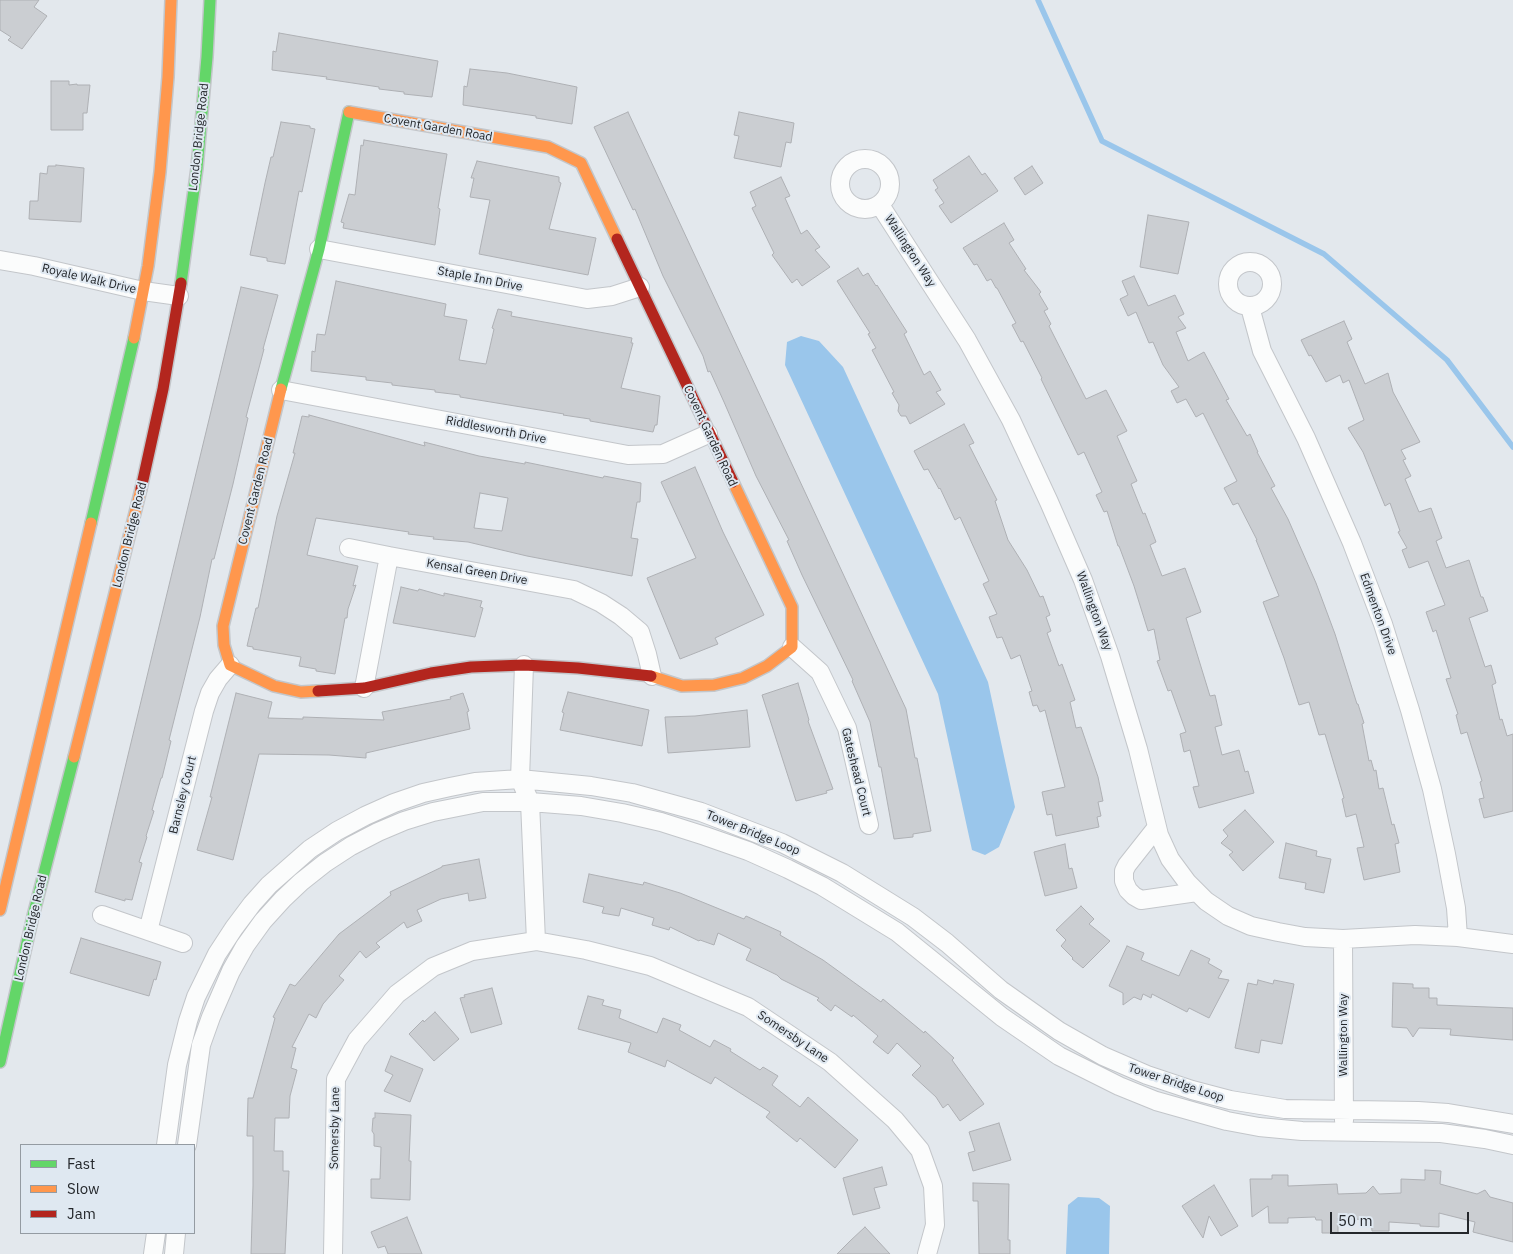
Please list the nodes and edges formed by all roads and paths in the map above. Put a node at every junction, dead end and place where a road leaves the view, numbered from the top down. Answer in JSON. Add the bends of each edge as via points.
{"nodes":[{"id":1,"x":171,"y":0,"type":"edge"},
{"id":2,"x":210,"y":0,"type":"edge"},
{"id":3,"x":880,"y":205,"type":"dead end"},
{"id":4,"x":319,"y":249,"type":"junction"},
{"id":5,"x":0,"y":260,"type":"edge"},
{"id":6,"x":640,"y":287,"type":"junction"},
{"id":7,"x":143,"y":291,"type":"junction"},
{"id":8,"x":179,"y":296,"type":"junction"},
{"id":9,"x":1250,"y":307,"type":"dead end"},
{"id":10,"x":282,"y":390,"type":"junction"},
{"id":11,"x":708,"y":434,"type":"junction"},
{"id":12,"x":349,"y":548,"type":"dead end"},
{"id":13,"x":389,"y":556,"type":"junction"},
{"id":14,"x":792,"y":647,"type":"junction"},
{"id":15,"x":230,"y":665,"type":"junction"},
{"id":16,"x":524,"y":665,"type":"junction"},
{"id":17,"x":652,"y":676,"type":"junction"},
{"id":18,"x":364,"y":688,"type":"junction"},
{"id":19,"x":520,"y":779,"type":"junction"},
{"id":20,"x":530,"y":802,"type":"junction"},
{"id":21,"x":869,"y":825,"type":"dead end"},
{"id":22,"x":1157,"y":827,"type":"junction"},
{"id":23,"x":1197,"y":892,"type":"junction"},
{"id":24,"x":0,"y":910,"type":"edge"},
{"id":25,"x":102,"y":915,"type":"dead end"},
{"id":26,"x":148,"y":931,"type":"junction"},
{"id":27,"x":1458,"y":937,"type":"junction"},
{"id":28,"x":1343,"y":938,"type":"junction"},
{"id":29,"x":536,"y":941,"type":"junction"},
{"id":30,"x":183,"y":943,"type":"dead end"},
{"id":31,"x":1513,"y":944,"type":"edge"},
{"id":32,"x":0,"y":1062,"type":"edge"},
{"id":33,"x":1344,"y":1110,"type":"junction"},
{"id":34,"x":1513,"y":1124,"type":"edge"},
{"id":35,"x":1344,"y":1131,"type":"junction"},
{"id":36,"x":166,"y":1144,"type":"edge"},
{"id":37,"x":187,"y":1144,"type":"edge"},
{"id":38,"x":1513,"y":1145,"type":"edge"},
{"id":39,"x":156,"y":1234,"type":"edge"},
{"id":40,"x":176,"y":1234,"type":"edge"},
{"id":41,"x":153,"y":1254,"type":"edge"},
{"id":42,"x":174,"y":1254,"type":"edge"},
{"id":43,"x":333,"y":1254,"type":"edge"},
{"id":44,"x":927,"y":1254,"type":"edge"}],
"edges":[{"from":1,"to":7,"type":"main road","via":[[160,172]]},
{"from":2,"to":8,"type":"main road","name":"London Bridge Road","via":[[197,168]]},
{"from":3,"to":22,"type":"street","name":"Wallington Way","via":[[967,340],[1011,420],[1049,502],[1083,580],[1110,656]]},
{"from":4,"to":6,"type":"street","name":"Staple Inn Drive","via":[[587,299],[612,296]]},
{"from":4,"to":6,"type":"main road","name":"Covent Garden Road","via":[[349,112],[548,147],[581,163]]},
{"from":4,"to":10,"type":"main road","name":"Covent Garden Road"},
{"from":5,"to":7,"type":"street","name":"Royale Walk Drive"},
{"from":6,"to":11,"type":"main road","name":"Covent Garden Road"},
{"from":7,"to":8,"type":"street","name":"Royale Walk Drive"},
{"from":7,"to":24,"type":"main road"},
{"from":8,"to":32,"type":"main road","name":"London Bridge Road","via":[[163,389],[134,520]]},
{"from":9,"to":27,"type":"street","name":"Edmenton Drive","via":[[1262,351],[1306,438],[1383,624],[1432,790],[1456,908]]},
{"from":10,"to":11,"type":"street","name":"Riddlesworth Drive","via":[[628,455],[664,454]]},
{"from":10,"to":15,"type":"main road","name":"Covent Garden Road","via":[[223,626]]},
{"from":11,"to":14,"type":"main road","name":"Covent Garden Road","via":[[792,607]]},
{"from":12,"to":13,"type":"street","name":"Kensal Green Drive"},
{"from":13,"to":17,"type":"street","name":"Kensal Green Drive","via":[[574,590],[601,603],[640,632]]},
{"from":13,"to":18,"type":"street"},
{"from":14,"to":17,"type":"main road","via":[[767,666],[743,678],[714,685],[682,686]]},
{"from":14,"to":21,"type":"street","name":"Gateshead Court","via":[[820,672],[846,728]]},
{"from":15,"to":18,"type":"main road","via":[[274,686],[301,692]]},
{"from":15,"to":26,"type":"street","name":"Barnsley Court","via":[[218,679],[204,711]]},
{"from":16,"to":17,"type":"main road"},
{"from":16,"to":18,"type":"main road","via":[[471,666]]},
{"from":16,"to":19,"type":"street"},
{"from":19,"to":20,"type":"street"},
{"from":19,"to":33,"type":"street","name":"Tower Bridge Loop","via":[[632,793],[701,812],[782,843],[842,873],[912,918],[947,943],[1000,990],[1059,1031],[1103,1056],[1147,1075],[1230,1100],[1285,1109]]},
{"from":19,"to":36,"type":"street","name":"Tower Bridge Loop","via":[[450,787],[423,793],[380,810],[337,831],[269,885],[217,954],[196,997],[177,1065]]},
{"from":20,"to":29,"type":"street"},
{"from":20,"to":35,"type":"street","name":"Tower Bridge Loop","via":[[581,806],[661,822],[788,869],[897,932],[1002,1017],[1051,1051],[1119,1086],[1227,1121],[1302,1131]]},
{"from":20,"to":37,"type":"street","name":"Tower Bridge Loop","via":[[461,805],[404,821],[351,846],[283,899],[245,946],[214,1009],[202,1045]]},
{"from":22,"to":23,"type":"street","name":"Wallington Way","via":[[1170,859]]},
{"from":22,"to":23,"type":"street","via":[[1124,871],[1128,890],[1141,900]]},
{"from":23,"to":28,"type":"street","name":"Wallington Way","via":[[1228,916],[1251,926],[1305,937]]},
{"from":25,"to":26,"type":"street"},
{"from":26,"to":30,"type":"street"},
{"from":27,"to":28,"type":"street","name":"Wallington Way"},
{"from":27,"to":31,"type":"street","name":"Wallington Way"},
{"from":28,"to":33,"type":"street","name":"Wallington Way"},
{"from":29,"to":43,"type":"street","name":"Somersby Lane","via":[[472,951],[433,967],[397,994],[357,1040],[336,1079]]},
{"from":29,"to":44,"type":"street","name":"Somersby Lane","via":[[650,966],[748,1007],[830,1062],[895,1120],[920,1150],[933,1186],[935,1225]]},
{"from":33,"to":34,"type":"street","name":"Tower Bridge Loop","via":[[1448,1113]]},
{"from":33,"to":35,"type":"street","name":"Wallington Way"},
{"from":35,"to":38,"type":"street","name":"Tower Bridge Loop","via":[[1441,1133]]},
{"from":39,"to":41,"type":"street"},
{"from":40,"to":42,"type":"street"}]}
